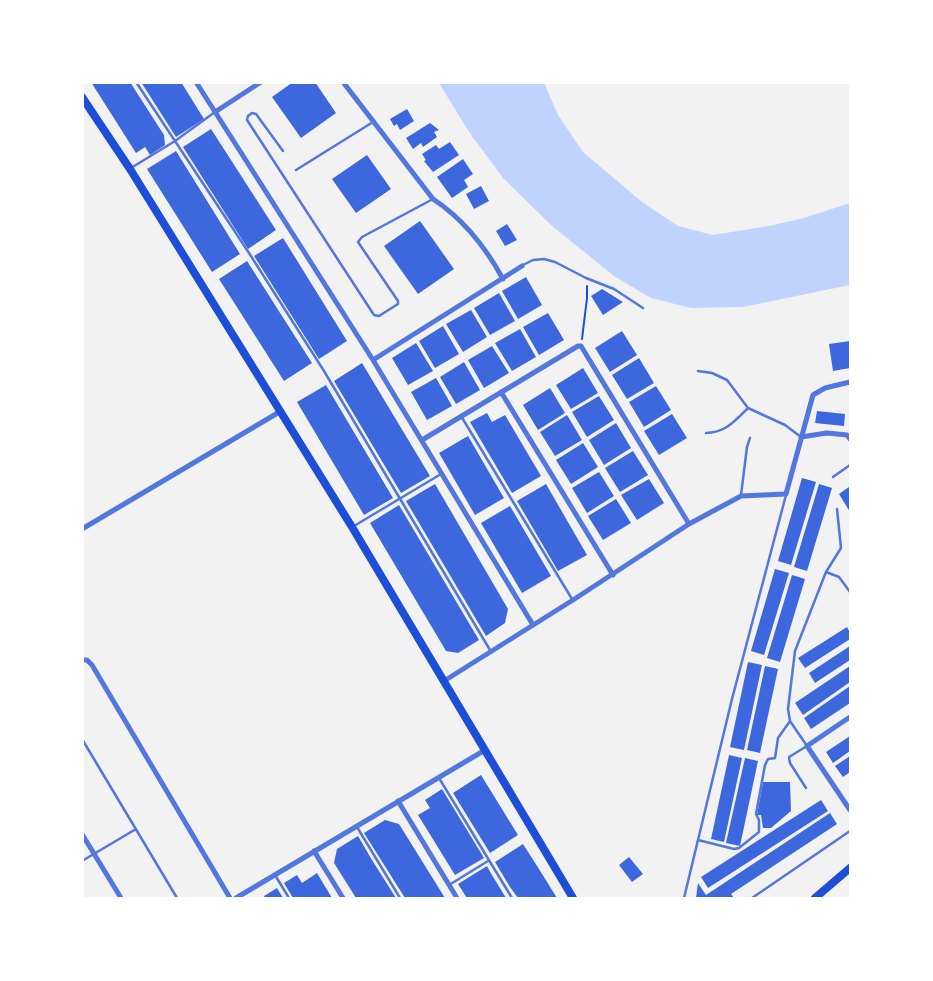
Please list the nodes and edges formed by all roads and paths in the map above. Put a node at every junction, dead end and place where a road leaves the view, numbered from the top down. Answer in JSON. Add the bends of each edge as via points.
{"nodes":[{"id":1,"x":136,"y":82,"type":"edge"},
{"id":2,"x":196,"y":82,"type":"edge"},
{"id":3,"x":249,"y":82,"type":"edge"},
{"id":4,"x":261,"y":82,"type":"edge"},
{"id":5,"x":343,"y":82,"type":"edge"},
{"id":6,"x":252,"y":88,"type":"junction"},
{"id":7,"x":82,"y":97,"type":"edge"},
{"id":8,"x":215,"y":112,"type":"junction"},
{"id":9,"x":373,"y":122,"type":"junction"},
{"id":10,"x":175,"y":141,"type":"junction"},
{"id":11,"x":283,"y":151,"type":"dead end"},
{"id":12,"x":130,"y":169,"type":"junction"},
{"id":13,"x":296,"y":170,"type":"dead end"},
{"id":14,"x":433,"y":199,"type":"junction"},
{"id":15,"x":522,"y":266,"type":"joint"},
{"id":16,"x":586,"y":278,"type":"junction"},
{"id":17,"x":502,"y":279,"type":"junction"},
{"id":18,"x":643,"y":308,"type":"dead end"},
{"id":19,"x":582,"y":346,"type":"junction"},
{"id":20,"x":373,"y":360,"type":"junction"},
{"id":21,"x":698,"y":371,"type":"dead end"},
{"id":22,"x":850,"y":382,"type":"edge"},
{"id":23,"x":501,"y":392,"type":"junction"},
{"id":24,"x":748,"y":408,"type":"junction"},
{"id":25,"x":281,"y":411,"type":"junction"},
{"id":26,"x":461,"y":416,"type":"junction"},
{"id":27,"x":706,"y":433,"type":"dead end"},
{"id":28,"x":801,"y":437,"type":"junction"},
{"id":29,"x":750,"y":438,"type":"dead end"},
{"id":30,"x":850,"y":439,"type":"edge"},
{"id":31,"x":422,"y":440,"type":"junction"},
{"id":32,"x":850,"y":465,"type":"edge"},
{"id":33,"x":442,"y":474,"type":"junction"},
{"id":34,"x":833,"y":477,"type":"dead end"},
{"id":35,"x":786,"y":494,"type":"junction"},
{"id":36,"x":741,"y":496,"type":"junction"},
{"id":37,"x":399,"y":498,"type":"junction"},
{"id":38,"x":838,"y":509,"type":"dead end"},
{"id":39,"x":689,"y":524,"type":"junction"},
{"id":40,"x":352,"y":527,"type":"junction"},
{"id":41,"x":82,"y":529,"type":"edge"},
{"id":42,"x":826,"y":572,"type":"junction"},
{"id":43,"x":613,"y":575,"type":"junction"},
{"id":44,"x":850,"y":592,"type":"edge"},
{"id":45,"x":573,"y":600,"type":"junction"},
{"id":46,"x":534,"y":625,"type":"junction"},
{"id":47,"x":491,"y":652,"type":"junction"},
{"id":48,"x":82,"y":660,"type":"edge"},
{"id":49,"x":444,"y":681,"type":"junction"},
{"id":50,"x":850,"y":717,"type":"edge"},
{"id":51,"x":790,"y":721,"type":"junction"},
{"id":52,"x":82,"y":739,"type":"edge"},
{"id":53,"x":807,"y":746,"type":"junction"},
{"id":54,"x":485,"y":750,"type":"junction"},
{"id":55,"x":438,"y":777,"type":"junction"},
{"id":56,"x":806,"y":788,"type":"dead end"},
{"id":57,"x":398,"y":801,"type":"junction"},
{"id":58,"x":850,"y":810,"type":"edge"},
{"id":59,"x":356,"y":826,"type":"junction"},
{"id":60,"x":136,"y":829,"type":"junction"},
{"id":61,"x":850,"y":830,"type":"edge"},
{"id":62,"x":82,"y":834,"type":"edge"},
{"id":63,"x":698,"y":840,"type":"junction"},
{"id":64,"x":314,"y":851,"type":"junction"},
{"id":65,"x":95,"y":854,"type":"junction"},
{"id":66,"x":82,"y":861,"type":"edge"},
{"id":67,"x":488,"y":861,"type":"junction"},
{"id":68,"x":850,"y":868,"type":"edge"},
{"id":69,"x":275,"y":875,"type":"junction"},
{"id":70,"x":449,"y":885,"type":"junction"},
{"id":71,"x":121,"y":898,"type":"edge"},
{"id":72,"x":177,"y":898,"type":"edge"},
{"id":73,"x":230,"y":898,"type":"edge"},
{"id":74,"x":236,"y":898,"type":"edge"},
{"id":75,"x":289,"y":898,"type":"edge"},
{"id":76,"x":343,"y":898,"type":"edge"},
{"id":77,"x":400,"y":898,"type":"edge"},
{"id":78,"x":457,"y":898,"type":"edge"},
{"id":79,"x":512,"y":898,"type":"edge"},
{"id":80,"x":572,"y":898,"type":"edge"},
{"id":81,"x":684,"y":898,"type":"edge"},
{"id":82,"x":752,"y":898,"type":"edge"},
{"id":83,"x":815,"y":898,"type":"edge"}],
"edges":[{"from":1,"to":10,"type":"lane"},
{"from":2,"to":8,"type":"street"},
{"from":3,"to":6,"type":"lane"},
{"from":4,"to":6,"type":"street"},
{"from":5,"to":9,"type":"street"},
{"from":6,"to":8,"type":"street"},
{"from":7,"to":12,"type":"main road"},
{"from":8,"to":10,"type":"lane"},
{"from":8,"to":20,"type":"street"},
{"from":9,"to":13,"type":"lane"},
{"from":9,"to":14,"type":"street"},
{"from":10,"to":12,"type":"lane"},
{"from":10,"to":37,"type":"lane","via":[[324,371]]},
{"from":11,"to":14,"type":"lane","via":[[256,114],[248,116],[247,120],[374,315],[380,316],[398,301],[358,242]]},
{"from":12,"to":25,"type":"main road"},
{"from":14,"to":17,"type":"street","via":[[467,229],[494,263]]},
{"from":15,"to":16,"type":"lane","via":[[544,259]]},
{"from":15,"to":17,"type":"street"},
{"from":16,"to":18,"type":"lane","via":[[614,289]]},
{"from":16,"to":19,"type":"path"},
{"from":17,"to":20,"type":"street"},
{"from":19,"to":23,"type":"street"},
{"from":19,"to":39,"type":"street"},
{"from":20,"to":31,"type":"street"},
{"from":21,"to":24,"type":"lane","via":[[727,380]]},
{"from":22,"to":28,"type":"street","via":[[825,388],[813,395]]},
{"from":23,"to":26,"type":"street"},
{"from":23,"to":43,"type":"street"},
{"from":24,"to":27,"type":"lane","via":[[724,429]]},
{"from":24,"to":28,"type":"lane"},
{"from":25,"to":40,"type":"main road"},
{"from":25,"to":41,"type":"street"},
{"from":26,"to":31,"type":"street"},
{"from":26,"to":45,"type":"lane"},
{"from":28,"to":30,"type":"street","via":[[827,434],[847,435]]},
{"from":28,"to":35,"type":"street"},
{"from":29,"to":36,"type":"lane","via":[[746,447]]},
{"from":31,"to":33,"type":"street"},
{"from":32,"to":34,"type":"lane"},
{"from":33,"to":37,"type":"lane"},
{"from":33,"to":46,"type":"street"},
{"from":35,"to":36,"type":"street"},
{"from":35,"to":63,"type":"lane"},
{"from":36,"to":39,"type":"street"},
{"from":37,"to":40,"type":"lane"},
{"from":37,"to":47,"type":"lane"},
{"from":38,"to":42,"type":"lane","via":[[841,548]]},
{"from":39,"to":43,"type":"street"},
{"from":40,"to":49,"type":"main road"},
{"from":42,"to":44,"type":"lane","via":[[840,577]]},
{"from":42,"to":51,"type":"lane","via":[[796,651],[788,709]]},
{"from":43,"to":45,"type":"street"},
{"from":45,"to":46,"type":"street"},
{"from":46,"to":47,"type":"street"},
{"from":47,"to":49,"type":"street"},
{"from":48,"to":73,"type":"street","via":[[92,665]]},
{"from":49,"to":54,"type":"main road"},
{"from":50,"to":53,"type":"street"},
{"from":51,"to":53,"type":"lane"},
{"from":51,"to":63,"type":"lane","via":[[778,738],[775,758],[768,759],[765,765],[756,814],[760,820],[760,832],[734,849]]},
{"from":52,"to":60,"type":"lane"},
{"from":53,"to":56,"type":"lane","via":[[790,757],[790,763]]},
{"from":53,"to":58,"type":"street"},
{"from":54,"to":55,"type":"street"},
{"from":54,"to":80,"type":"main road"},
{"from":55,"to":57,"type":"street"},
{"from":55,"to":67,"type":"lane"},
{"from":57,"to":59,"type":"street"},
{"from":57,"to":70,"type":"street"},
{"from":59,"to":64,"type":"street"},
{"from":59,"to":77,"type":"lane"},
{"from":60,"to":65,"type":"lane"},
{"from":60,"to":72,"type":"lane"},
{"from":61,"to":82,"type":"lane"},
{"from":62,"to":65,"type":"street"},
{"from":63,"to":81,"type":"lane"},
{"from":64,"to":69,"type":"street"},
{"from":64,"to":76,"type":"street"},
{"from":65,"to":66,"type":"lane"},
{"from":65,"to":71,"type":"street"},
{"from":67,"to":70,"type":"lane"},
{"from":67,"to":79,"type":"lane"},
{"from":68,"to":83,"type":"main road"},
{"from":69,"to":74,"type":"street"},
{"from":69,"to":75,"type":"lane"},
{"from":70,"to":78,"type":"street"}]}
